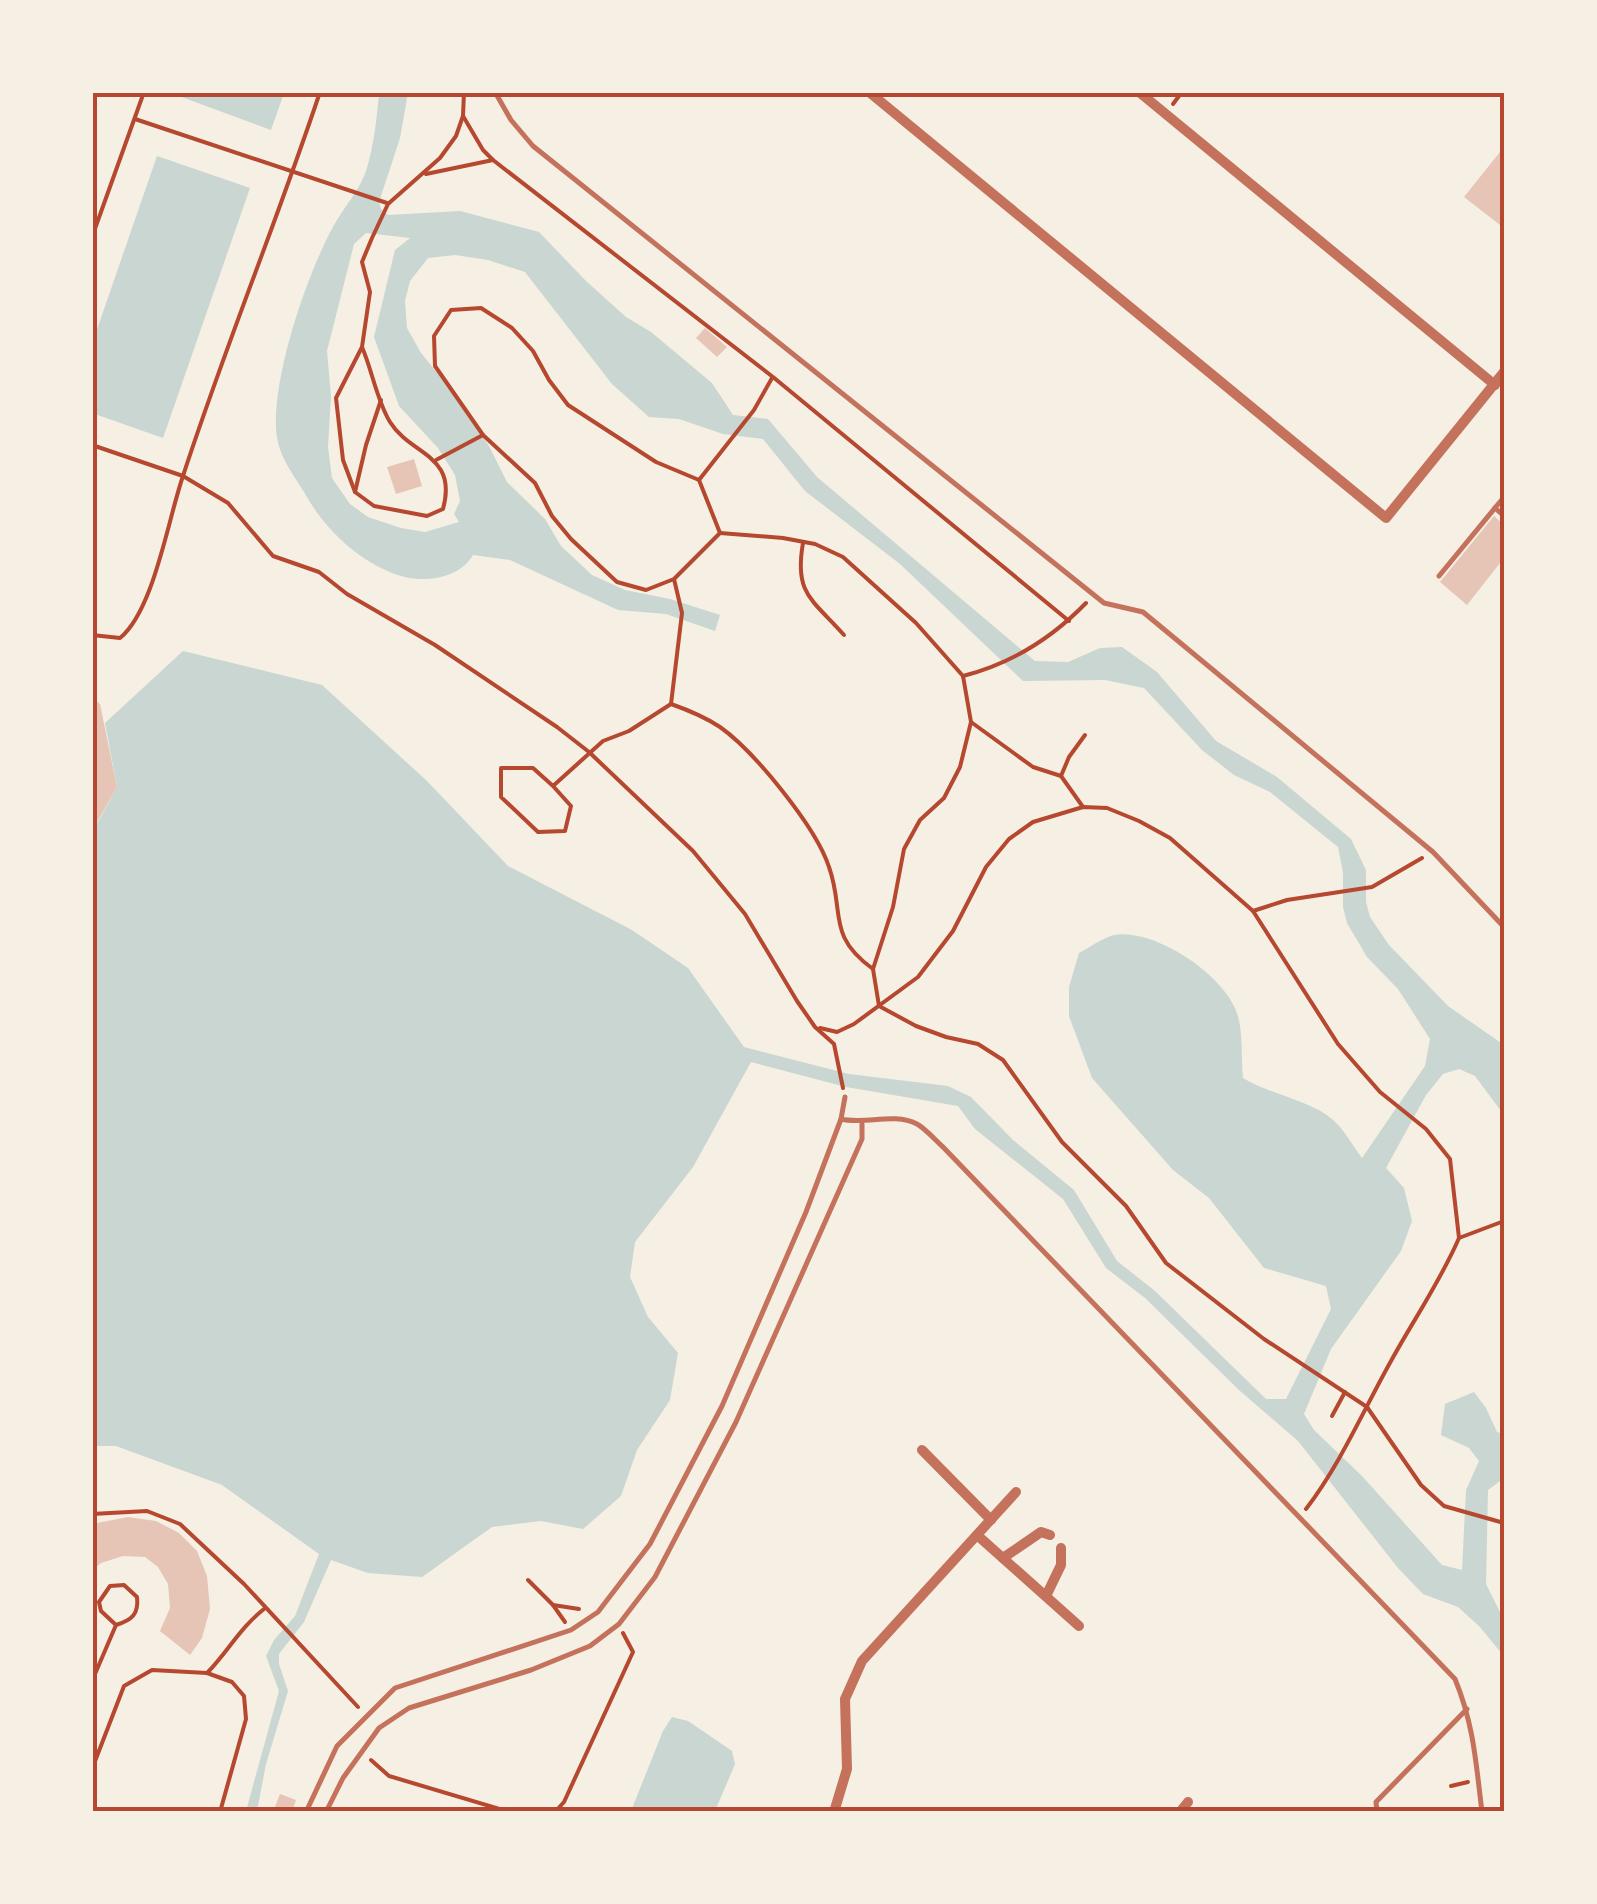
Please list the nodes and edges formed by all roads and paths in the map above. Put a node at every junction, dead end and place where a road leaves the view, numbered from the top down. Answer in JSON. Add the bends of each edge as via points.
{"nodes":[{"id":1,"x":144,"y":92,"type":"edge"},
{"id":2,"x":320,"y":92,"type":"edge"},
{"id":3,"x":464,"y":92,"type":"edge"},
{"id":4,"x":495,"y":92,"type":"edge"},
{"id":5,"x":869,"y":92,"type":"edge"},
{"id":6,"x":1139,"y":92,"type":"edge"},
{"id":7,"x":463,"y":116,"type":"junction"},
{"id":8,"x":135,"y":119,"type":"junction"},
{"id":9,"x":493,"y":160,"type":"junction"},
{"id":10,"x":294,"y":171,"type":"junction"},
{"id":11,"x":421,"y":176,"type":"junction"},
{"id":12,"x":386,"y":205,"type":"junction"},
{"id":13,"x":92,"y":237,"type":"edge"},
{"id":14,"x":362,"y":347,"type":"junction"},
{"id":15,"x":1504,"y":372,"type":"edge"},
{"id":16,"x":773,"y":377,"type":"junction"},
{"id":17,"x":1494,"y":384,"type":"junction"},
{"id":18,"x":382,"y":400,"type":"junction"},
{"id":19,"x":483,"y":436,"type":"junction"},
{"id":20,"x":92,"y":445,"type":"edge"},
{"id":21,"x":438,"y":459,"type":"junction"},
{"id":22,"x":182,"y":476,"type":"junction"},
{"id":23,"x":699,"y":480,"type":"junction"},
{"id":24,"x":354,"y":492,"type":"junction"},
{"id":25,"x":1504,"y":497,"type":"edge"},
{"id":26,"x":1495,"y":508,"type":"junction"},
{"id":27,"x":1504,"y":516,"type":"edge"},
{"id":28,"x":720,"y":534,"type":"junction"},
{"id":29,"x":803,"y":542,"type":"junction"},
{"id":30,"x":1438,"y":576,"type":"dead end"},
{"id":31,"x":674,"y":579,"type":"junction"},
{"id":32,"x":1094,"y":595,"type":"junction"},
{"id":33,"x":1069,"y":621,"type":"junction"},
{"id":34,"x":92,"y":635,"type":"edge"},
{"id":35,"x":844,"y":635,"type":"dead end"},
{"id":36,"x":963,"y":676,"type":"junction"},
{"id":37,"x":671,"y":704,"type":"junction"},
{"id":38,"x":971,"y":722,"type":"junction"},
{"id":39,"x":1085,"y":735,"type":"dead end"},
{"id":40,"x":589,"y":752,"type":"junction"},
{"id":41,"x":1061,"y":776,"type":"junction"},
{"id":42,"x":553,"y":786,"type":"junction"},
{"id":43,"x":1083,"y":806,"type":"junction"},
{"id":44,"x":1433,"y":852,"type":"junction"},
{"id":45,"x":1252,"y":911,"type":"junction"},
{"id":46,"x":1504,"y":927,"type":"edge"},
{"id":47,"x":873,"y":970,"type":"junction"},
{"id":48,"x":879,"y":1006,"type":"junction"},
{"id":49,"x":816,"y":1026,"type":"junction"},
{"id":50,"x":844,"y":1097,"type":"joint"},
{"id":51,"x":841,"y":1120,"type":"junction"},
{"id":52,"x":862,"y":1124,"type":"junction"},
{"id":53,"x":1504,"y":1221,"type":"edge"},
{"id":54,"x":1459,"y":1238,"type":"junction"},
{"id":55,"x":1345,"y":1392,"type":"junction"},
{"id":56,"x":1368,"y":1407,"type":"junction"},
{"id":57,"x":1332,"y":1416,"type":"dead end"},
{"id":58,"x":922,"y":1450,"type":"dead end"},
{"id":59,"x":1016,"y":1492,"type":"dead end"},
{"id":60,"x":92,"y":1514,"type":"edge"},
{"id":61,"x":1300,"y":1516,"type":"junction"},
{"id":62,"x":991,"y":1520,"type":"junction"},
{"id":63,"x":1504,"y":1522,"type":"edge"},
{"id":64,"x":977,"y":1535,"type":"junction"},
{"id":65,"x":1050,"y":1535,"type":"dead end"},
{"id":66,"x":1062,"y":1548,"type":"dead end"},
{"id":67,"x":1004,"y":1558,"type":"junction"},
{"id":68,"x":528,"y":1580,"type":"dead end"},
{"id":69,"x":1046,"y":1596,"type":"junction"},
{"id":70,"x":96,"y":1602,"type":"edge"},
{"id":71,"x":553,"y":1605,"type":"junction"},
{"id":72,"x":264,"y":1608,"type":"junction"},
{"id":73,"x":598,"y":1612,"type":"junction"},
{"id":74,"x":619,"y":1624,"type":"junction"},
{"id":75,"x":116,"y":1625,"type":"junction"},
{"id":76,"x":1079,"y":1626,"type":"dead end"},
{"id":77,"x":570,"y":1630,"type":"junction"},
{"id":78,"x":207,"y":1674,"type":"junction"},
{"id":79,"x":92,"y":1681,"type":"edge"},
{"id":80,"x":1468,"y":1708,"type":"junction"},
{"id":81,"x":366,"y":1715,"type":"junction"},
{"id":82,"x":361,"y":1751,"type":"junction"},
{"id":83,"x":92,"y":1769,"type":"edge"},
{"id":84,"x":1478,"y":1780,"type":"junction"},
{"id":85,"x":1451,"y":1786,"type":"dead end"},
{"id":86,"x":220,"y":1812,"type":"edge"},
{"id":87,"x":306,"y":1812,"type":"edge"},
{"id":88,"x":326,"y":1812,"type":"edge"},
{"id":89,"x":510,"y":1812,"type":"edge"},
{"id":90,"x":554,"y":1812,"type":"edge"},
{"id":91,"x":834,"y":1812,"type":"edge"},
{"id":92,"x":1376,"y":1812,"type":"edge"},
{"id":93,"x":1482,"y":1812,"type":"edge"}],
"edges":[{"from":1,"to":8,"type":"path"},
{"from":2,"to":10,"type":"path"},
{"from":3,"to":7,"type":"path"},
{"from":4,"to":32,"type":"lane","via":[[534,146]]},
{"from":5,"to":17,"type":"street","via":[[1386,518]]},
{"from":6,"to":17,"type":"street"},
{"from":7,"to":9,"type":"path"},
{"from":7,"to":11,"type":"path","via":[[456,136]]},
{"from":8,"to":10,"type":"path"},
{"from":8,"to":13,"type":"path"},
{"from":9,"to":11,"type":"path"},
{"from":9,"to":16,"type":"path"},
{"from":10,"to":12,"type":"path"},
{"from":10,"to":22,"type":"path"},
{"from":11,"to":12,"type":"path"},
{"from":12,"to":14,"type":"path","via":[[362,262],[370,292]]},
{"from":14,"to":18,"type":"path"},
{"from":14,"to":24,"type":"path","via":[[336,398]]},
{"from":15,"to":17,"type":"street"},
{"from":16,"to":23,"type":"path"},
{"from":16,"to":33,"type":"path"},
{"from":18,"to":21,"type":"path","via":[[390,423]]},
{"from":18,"to":24,"type":"path"},
{"from":19,"to":21,"type":"path"},
{"from":19,"to":23,"type":"path","via":[[436,366],[434,336],[451,310],[481,308],[512,328],[568,404],[656,462]]},
{"from":19,"to":31,"type":"path","via":[[534,483],[571,539],[618,582],[646,590]]},
{"from":20,"to":22,"type":"path"},
{"from":21,"to":24,"type":"path","via":[[447,494],[444,509],[427,516],[374,506]]},
{"from":22,"to":34,"type":"path","via":[[142,610],[120,638]]},
{"from":22,"to":40,"type":"path","via":[[228,503],[274,556],[318,572]]},
{"from":23,"to":28,"type":"path"},
{"from":25,"to":26,"type":"lane"},
{"from":26,"to":27,"type":"lane"},
{"from":26,"to":30,"type":"lane"},
{"from":28,"to":29,"type":"path"},
{"from":28,"to":31,"type":"path"},
{"from":29,"to":35,"type":"path","via":[[802,588]]},
{"from":29,"to":36,"type":"path","via":[[844,558]]},
{"from":31,"to":37,"type":"path","via":[[682,613]]},
{"from":32,"to":33,"type":"path"},
{"from":32,"to":44,"type":"lane","via":[[1143,612]]},
{"from":33,"to":36,"type":"path","via":[[1030,648]]},
{"from":36,"to":38,"type":"path"},
{"from":37,"to":40,"type":"path"},
{"from":37,"to":47,"type":"path","via":[[722,728],[794,807],[830,869],[840,928],[852,954]]},
{"from":38,"to":41,"type":"path","via":[[1032,767]]},
{"from":38,"to":47,"type":"path","via":[[944,798],[920,820],[904,849]]},
{"from":39,"to":41,"type":"path"},
{"from":40,"to":42,"type":"path"},
{"from":40,"to":49,"type":"path","via":[[745,914]]},
{"from":41,"to":43,"type":"path"},
{"from":42,"to":42,"type":"path","via":[[571,806],[565,831],[538,832],[502,797],[501,768],[533,768]]},
{"from":43,"to":45,"type":"path","via":[[1108,808],[1170,838]]},
{"from":43,"to":48,"type":"path","via":[[1033,822],[1008,839],[937,954]]},
{"from":44,"to":45,"type":"path","via":[[1372,887]]},
{"from":44,"to":46,"type":"lane"},
{"from":45,"to":54,"type":"path","via":[[1359,1071],[1450,1159]]},
{"from":47,"to":48,"type":"path"},
{"from":48,"to":49,"type":"path","via":[[837,1032]]},
{"from":48,"to":55,"type":"path","via":[[1004,1060],[1062,1142],[1126,1206],[1166,1262]]},
{"from":49,"to":50,"type":"path","via":[[834,1044]]},
{"from":50,"to":51,"type":"lane"},
{"from":51,"to":52,"type":"lane"},
{"from":51,"to":73,"type":"lane","via":[[722,1406],[650,1544]]},
{"from":52,"to":61,"type":"lane","via":[[888,1117],[916,1124],[943,1146]]},
{"from":52,"to":74,"type":"lane","via":[[862,1140],[736,1422],[655,1576]]},
{"from":53,"to":54,"type":"path"},
{"from":54,"to":56,"type":"path"},
{"from":55,"to":56,"type":"path"},
{"from":55,"to":57,"type":"path"},
{"from":56,"to":61,"type":"path"},
{"from":56,"to":63,"type":"path","via":[[1421,1485],[1444,1506]]},
{"from":58,"to":62,"type":"street"},
{"from":59,"to":62,"type":"street"},
{"from":60,"to":72,"type":"path","via":[[147,1511],[180,1524]]},
{"from":61,"to":80,"type":"lane","via":[[1455,1679]]},
{"from":62,"to":64,"type":"street"},
{"from":64,"to":67,"type":"street"},
{"from":64,"to":91,"type":"street","via":[[862,1661],[845,1699],[847,1768]]},
{"from":65,"to":67,"type":"street","via":[[1041,1532]]},
{"from":66,"to":69,"type":"street"},
{"from":67,"to":69,"type":"street"},
{"from":68,"to":71,"type":"path"},
{"from":69,"to":76,"type":"street"},
{"from":70,"to":75,"type":"path"},
{"from":70,"to":75,"type":"path","via":[[110,1586],[132,1590],[134,1616]]},
{"from":71,"to":73,"type":"path"},
{"from":71,"to":77,"type":"path"},
{"from":72,"to":78,"type":"path"},
{"from":72,"to":81,"type":"path"},
{"from":73,"to":77,"type":"lane"},
{"from":74,"to":82,"type":"lane","via":[[590,1646],[531,1670],[409,1708],[378,1728]]},
{"from":74,"to":90,"type":"path","via":[[633,1652]]},
{"from":75,"to":79,"type":"path"},
{"from":77,"to":81,"type":"lane","via":[[395,1688]]},
{"from":78,"to":83,"type":"path","via":[[152,1670],[124,1686]]},
{"from":78,"to":86,"type":"path","via":[[232,1682],[244,1696],[246,1720]]},
{"from":80,"to":84,"type":"lane"},
{"from":80,"to":92,"type":"lane","via":[[1376,1802]]},
{"from":81,"to":87,"type":"lane","via":[[337,1746]]},
{"from":82,"to":88,"type":"lane"},
{"from":82,"to":89,"type":"path","via":[[390,1776]]},
{"from":84,"to":85,"type":"path"},
{"from":84,"to":93,"type":"lane"}]}
